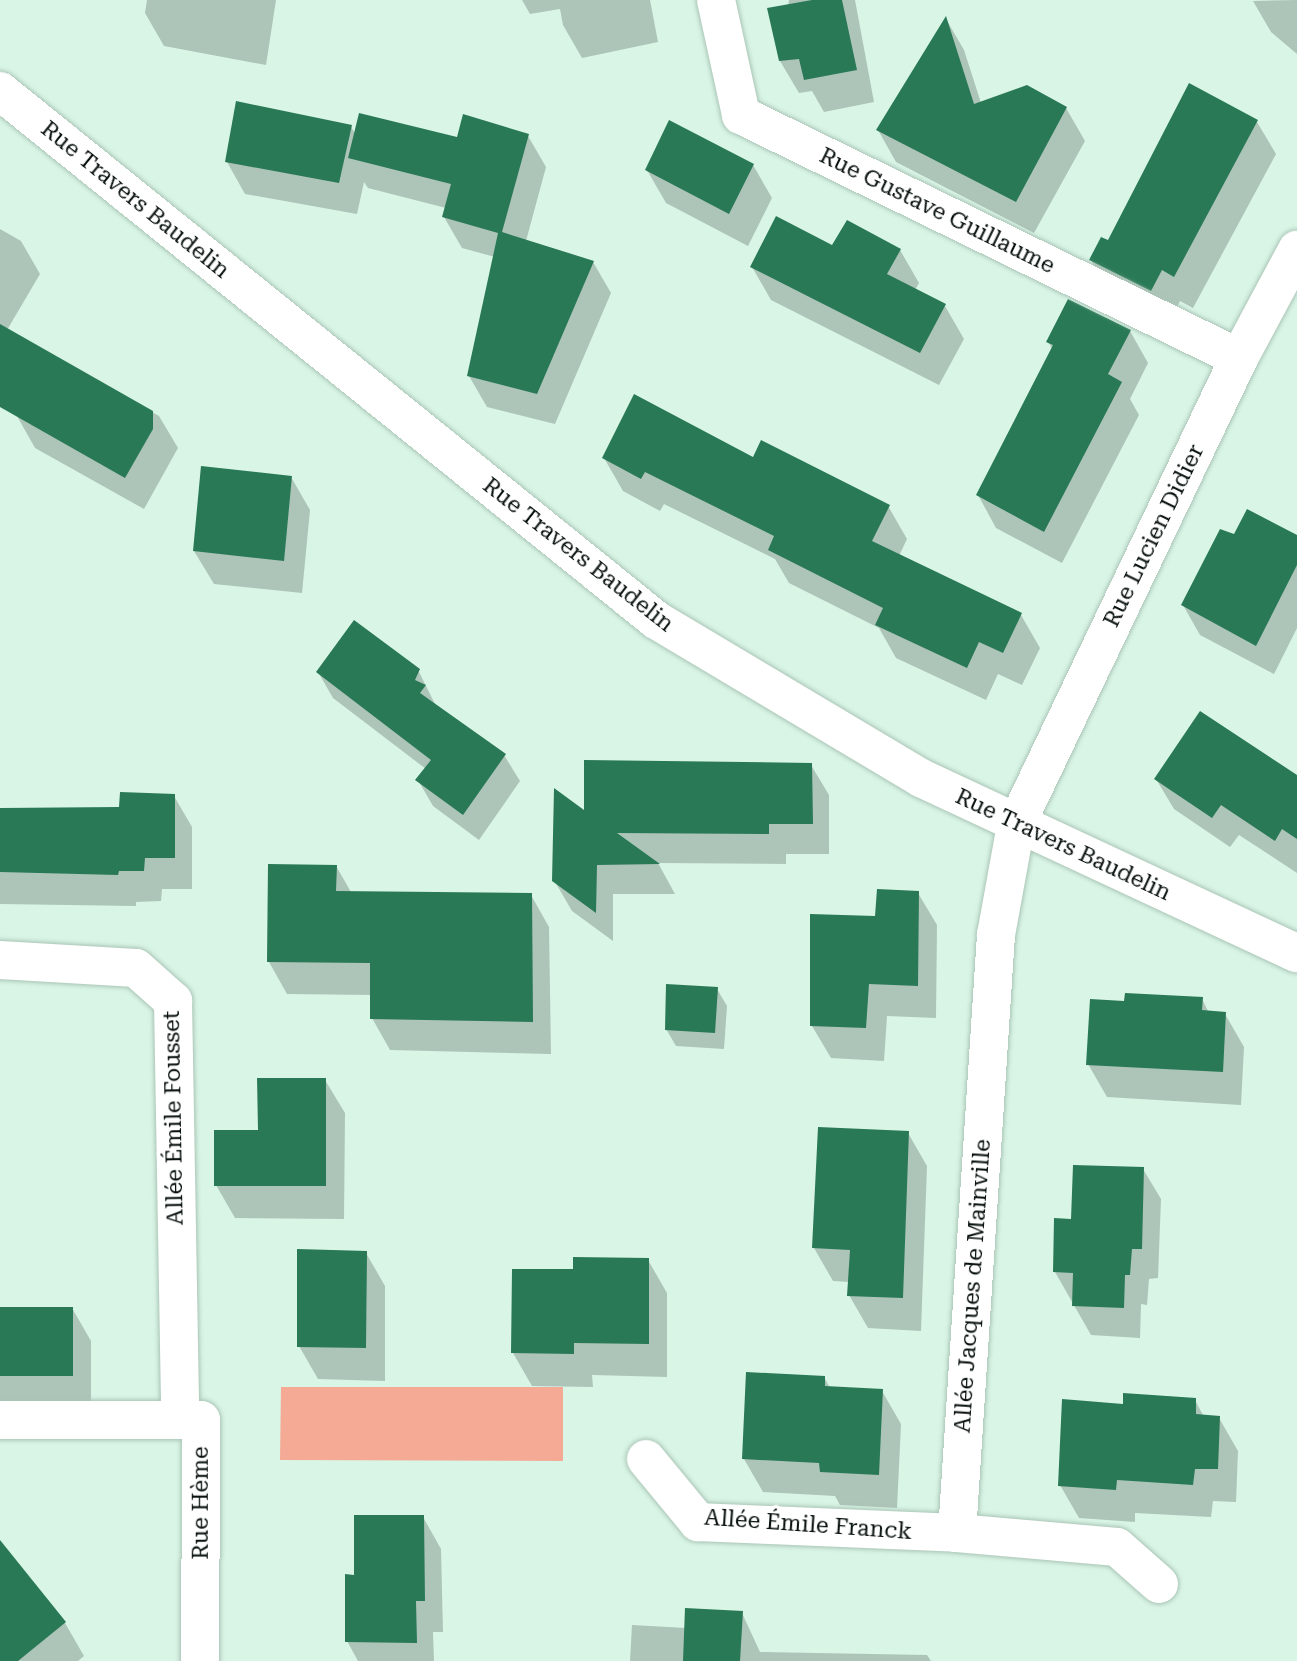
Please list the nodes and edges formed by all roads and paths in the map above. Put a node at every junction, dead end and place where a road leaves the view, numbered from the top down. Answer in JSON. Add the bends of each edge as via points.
{"nodes":[{"id":1,"x":716,"y":0,"type":"edge"},
{"id":2,"x":0,"y":91,"type":"edge"},
{"id":3,"x":1297,"y":250,"type":"edge"},
{"id":4,"x":1239,"y":358,"type":"junction"},
{"id":5,"x":1016,"y":825,"type":"junction"},
{"id":6,"x":1297,"y":953,"type":"edge"},
{"id":7,"x":0,"y":960,"type":"edge"},
{"id":8,"x":0,"y":1420,"type":"edge"},
{"id":9,"x":180,"y":1420,"type":"junction"},
{"id":10,"x":646,"y":1458,"type":"dead end"},
{"id":11,"x":957,"y":1533,"type":"junction"},
{"id":12,"x":1159,"y":1584,"type":"dead end"},
{"id":13,"x":200,"y":1661,"type":"edge"}],
"edges":[{"from":1,"to":4,"type":"street","name":"Rue Gustave Guillaume","via":[[741,115]]},
{"from":2,"to":5,"type":"street","name":"Rue Travers Baudelin","via":[[656,620],[921,778]]},
{"from":3,"to":4,"type":"street","name":"Rue Lucien Didier"},
{"from":4,"to":5,"type":"street","name":"Rue Lucien Didier"},
{"from":5,"to":6,"type":"street","name":"Rue Travers Baudelin"},
{"from":5,"to":11,"type":"street","name":"Allée Jacques de Mainville","via":[[996,935]]},
{"from":7,"to":9,"type":"street","name":"Allée Émile Fousset","via":[[136,968],[173,1001]]},
{"from":8,"to":9,"type":"street","name":"Rue Hème"},
{"from":9,"to":13,"type":"street","name":"Rue Hème","via":[[201,1420]]},
{"from":10,"to":11,"type":"street","name":"Allée Émile Franck","via":[[698,1522]]},
{"from":11,"to":12,"type":"street","via":[[1117,1548]]}]}
